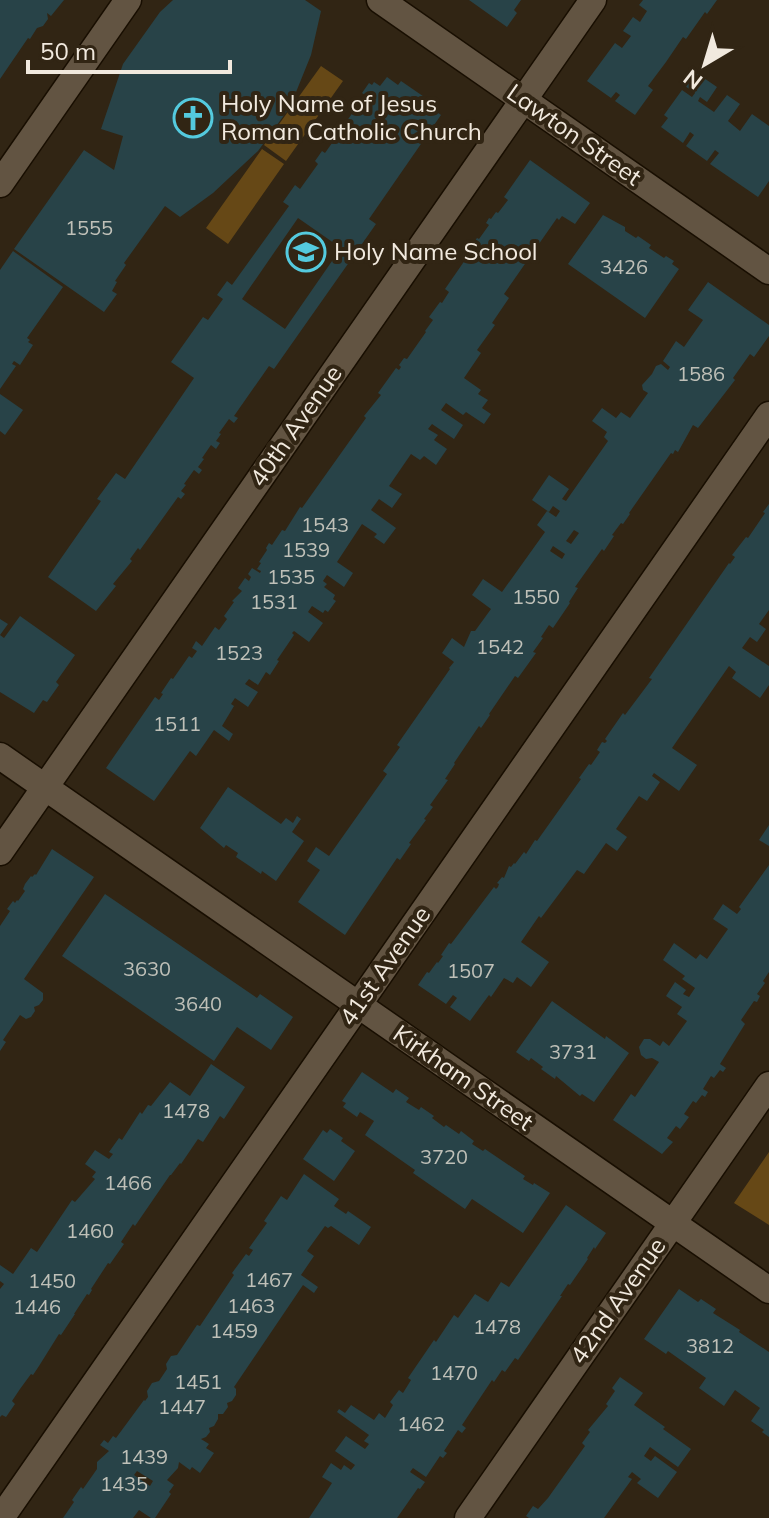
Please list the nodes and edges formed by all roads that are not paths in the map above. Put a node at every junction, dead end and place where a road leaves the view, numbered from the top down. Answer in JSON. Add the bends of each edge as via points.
{"nodes":[{"id":1,"x":128,"y":0,"type":"edge"},
{"id":2,"x":380,"y":0,"type":"edge"},
{"id":3,"x":593,"y":0,"type":"edge"},
{"id":4,"x":524,"y":100,"type":"junction"},
{"id":5,"x":0,"y":184,"type":"edge"},
{"id":6,"x":769,"y":271,"type":"edge"},
{"id":7,"x":769,"y":415,"type":"edge"},
{"id":8,"x":0,"y":756,"type":"edge"},
{"id":9,"x":45,"y":787,"type":"junction"},
{"id":10,"x":0,"y":852,"type":"edge"},
{"id":11,"x":359,"y":1005,"type":"junction"},
{"id":12,"x":769,"y":1085,"type":"edge"},
{"id":13,"x":672,"y":1223,"type":"junction"},
{"id":14,"x":769,"y":1290,"type":"edge"},
{"id":15,"x":1,"y":1518,"type":"edge"},
{"id":16,"x":468,"y":1518,"type":"edge"}],
"edges":[{"from":1,"to":5,"type":"street"},
{"from":2,"to":4,"type":"street","name":"Lawton Street"},
{"from":3,"to":4,"type":"street","name":"40th Avenue"},
{"from":4,"to":6,"type":"street","name":"Lawton Street"},
{"from":4,"to":9,"type":"street","name":"40th Avenue"},
{"from":7,"to":11,"type":"street","name":"41st Avenue"},
{"from":8,"to":9,"type":"street","name":"Kirkham Street"},
{"from":9,"to":10,"type":"street","name":"40th Avenue"},
{"from":9,"to":11,"type":"street","name":"Kirkham Street"},
{"from":11,"to":13,"type":"street","name":"Kirkham Street"},
{"from":11,"to":15,"type":"street","name":"41st Avenue"},
{"from":12,"to":13,"type":"street","name":"42nd Avenue"},
{"from":13,"to":14,"type":"street","name":"Kirkham Street"},
{"from":13,"to":16,"type":"street","name":"42nd Avenue"}]}
